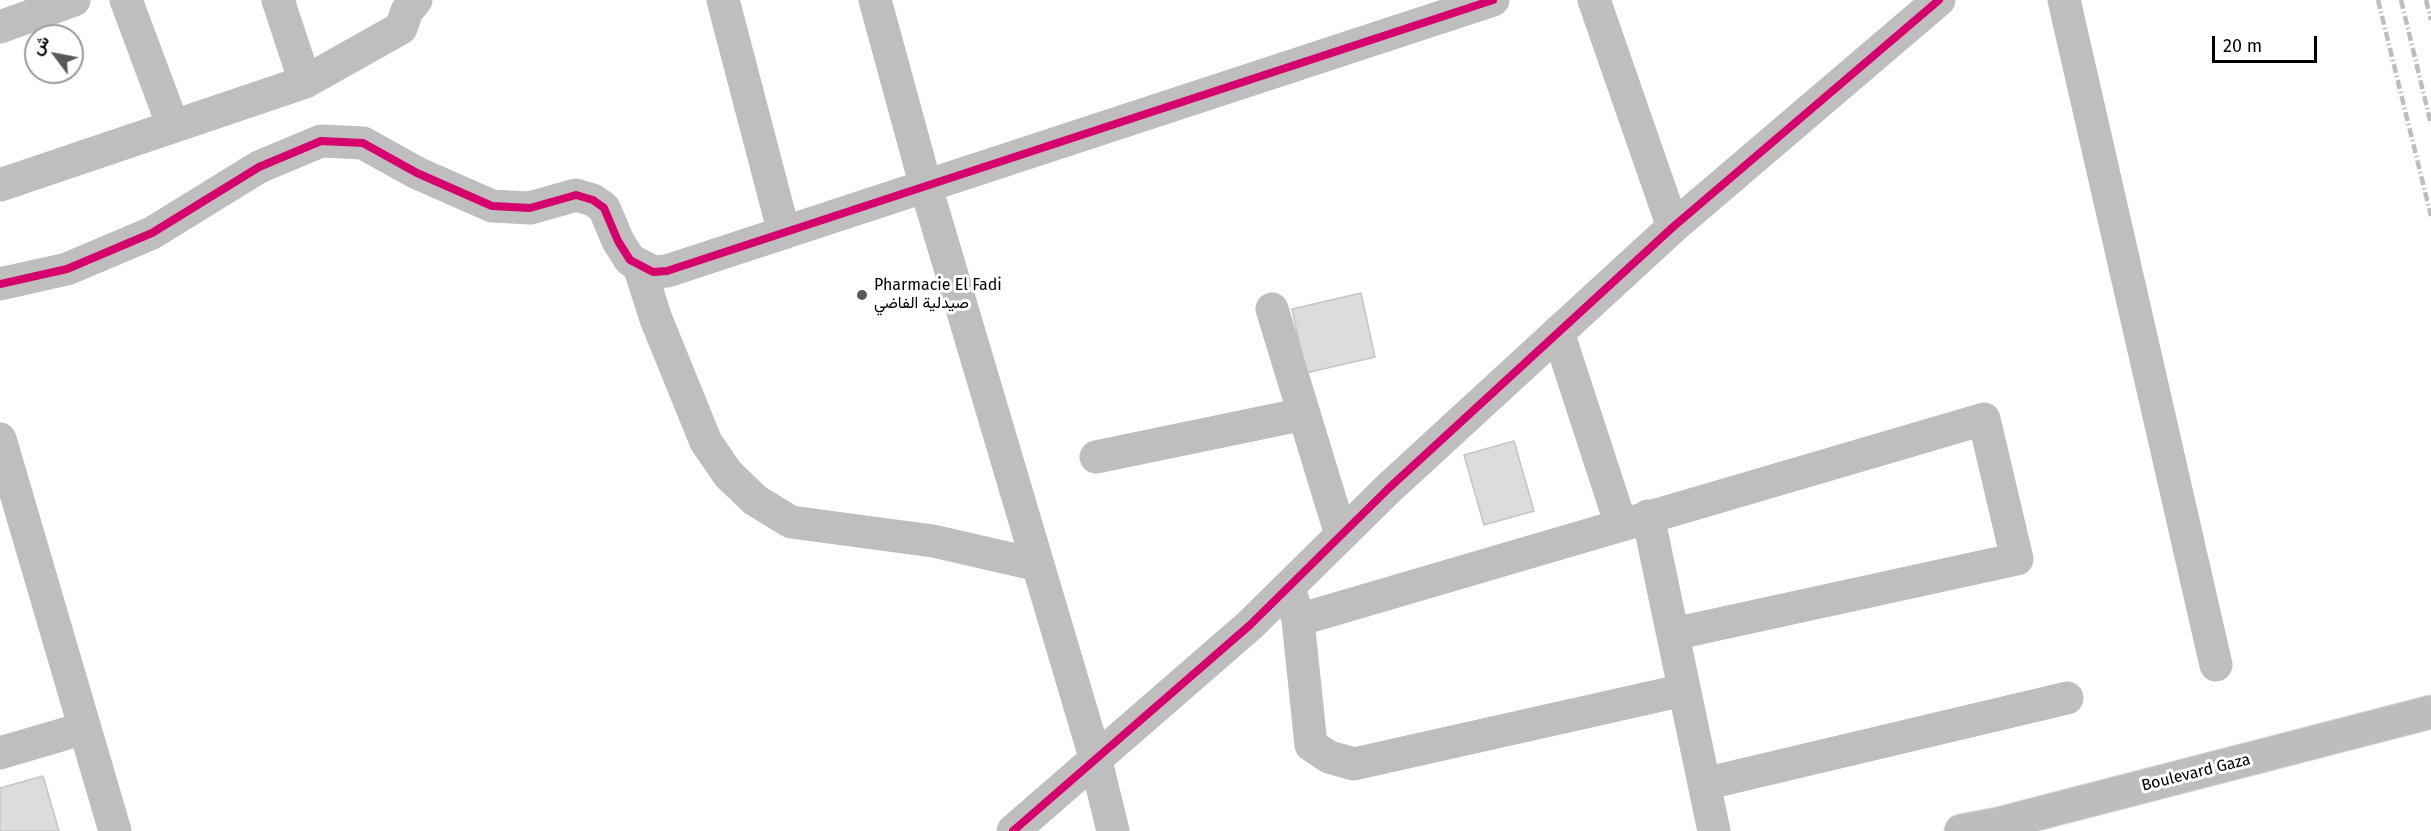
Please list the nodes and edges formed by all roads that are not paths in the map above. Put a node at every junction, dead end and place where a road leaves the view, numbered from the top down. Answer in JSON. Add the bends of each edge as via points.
{"nodes":[{"id":1,"x":74,"y":0,"type":"edge"},
{"id":2,"x":126,"y":0,"type":"edge"},
{"id":3,"x":278,"y":0,"type":"edge"},
{"id":4,"x":723,"y":0,"type":"edge"},
{"id":5,"x":875,"y":0,"type":"edge"},
{"id":6,"x":1492,"y":0,"type":"edge"},
{"id":7,"x":1594,"y":0,"type":"edge"},
{"id":8,"x":1939,"y":0,"type":"edge"},
{"id":9,"x":2064,"y":0,"type":"edge"},
{"id":10,"x":409,"y":4,"type":"edge"},
{"id":11,"x":0,"y":27,"type":"edge"},
{"id":12,"x":304,"y":82,"type":"junction"},
{"id":13,"x":172,"y":126,"type":"junction"},
{"id":14,"x":0,"y":185,"type":"edge"},
{"id":15,"x":926,"y":186,"type":"junction"},
{"id":16,"x":1673,"y":227,"type":"junction"},
{"id":17,"x":784,"y":233,"type":"junction"},
{"id":18,"x":639,"y":266,"type":"junction"},
{"id":19,"x":0,"y":284,"type":"edge"},
{"id":20,"x":1272,"y":309,"type":"dead end"},
{"id":21,"x":1558,"y":332,"type":"junction"},
{"id":22,"x":1304,"y":414,"type":"junction"},
{"id":23,"x":0,"y":439,"type":"edge"},
{"id":24,"x":1096,"y":457,"type":"dead end"},
{"id":25,"x":1635,"y":520,"type":"junction"},
{"id":26,"x":1341,"y":535,"type":"junction"},
{"id":27,"x":1038,"y":565,"type":"junction"},
{"id":28,"x":1290,"y":585,"type":"junction"},
{"id":29,"x":1298,"y":620,"type":"junction"},
{"id":30,"x":1673,"y":634,"type":"junction"},
{"id":31,"x":2216,"y":665,"type":"dead end"},
{"id":32,"x":1684,"y":690,"type":"junction"},
{"id":33,"x":2067,"y":698,"type":"dead end"},
{"id":34,"x":2431,"y":712,"type":"edge"},
{"id":35,"x":86,"y":728,"type":"junction"},
{"id":36,"x":0,"y":753,"type":"edge"},
{"id":37,"x":1095,"y":757,"type":"junction"},
{"id":38,"x":1704,"y":784,"type":"junction"},
{"id":39,"x":115,"y":831,"type":"edge"},
{"id":40,"x":1013,"y":831,"type":"edge"},
{"id":41,"x":1113,"y":831,"type":"edge"},
{"id":42,"x":1714,"y":831,"type":"edge"},
{"id":43,"x":1961,"y":831,"type":"edge"}],
"edges":[{"from":1,"to":11,"type":"street"},
{"from":2,"to":13,"type":"street"},
{"from":3,"to":12,"type":"street"},
{"from":4,"to":17,"type":"street"},
{"from":5,"to":15,"type":"street"},
{"from":6,"to":15,"type":"street"},
{"from":7,"to":16,"type":"street"},
{"from":8,"to":16,"type":"street"},
{"from":9,"to":31,"type":"street"},
{"from":10,"to":12,"type":"street","via":[[400,28]]},
{"from":12,"to":13,"type":"street"},
{"from":13,"to":14,"type":"street"},
{"from":15,"to":17,"type":"street"},
{"from":15,"to":27,"type":"street"},
{"from":16,"to":21,"type":"street"},
{"from":17,"to":18,"type":"street","via":[[668,271],[653,272]]},
{"from":18,"to":19,"type":"street","via":[[623,252],[604,208],[593,200],[576,195],[530,208],[492,206],[417,173],[363,143],[321,141],[259,167],[152,234],[67,269]]},
{"from":18,"to":27,"type":"street","via":[[706,442],[728,474],[755,500],[791,522],[933,541]]},
{"from":20,"to":22,"type":"street"},
{"from":21,"to":25,"type":"street"},
{"from":21,"to":26,"type":"street"},
{"from":22,"to":24,"type":"street"},
{"from":22,"to":26,"type":"street"},
{"from":23,"to":35,"type":"street"},
{"from":25,"to":29,"type":"street"},
{"from":25,"to":30,"type":"street"},
{"from":25,"to":30,"type":"street","via":[[1984,419],[2017,559]]},
{"from":26,"to":28,"type":"street"},
{"from":27,"to":37,"type":"street"},
{"from":28,"to":29,"type":"street"},
{"from":28,"to":37,"type":"street","via":[[1250,625]]},
{"from":29,"to":32,"type":"street","via":[[1311,745],[1329,757],[1354,764]]},
{"from":30,"to":32,"type":"street"},
{"from":32,"to":38,"type":"street"},
{"from":33,"to":38,"type":"street"},
{"from":34,"to":43,"type":"main road","name":"Boulevard Gaza"},
{"from":35,"to":36,"type":"street"},
{"from":35,"to":39,"type":"street"},
{"from":37,"to":40,"type":"street"},
{"from":37,"to":41,"type":"street"},
{"from":38,"to":42,"type":"street"}]}
